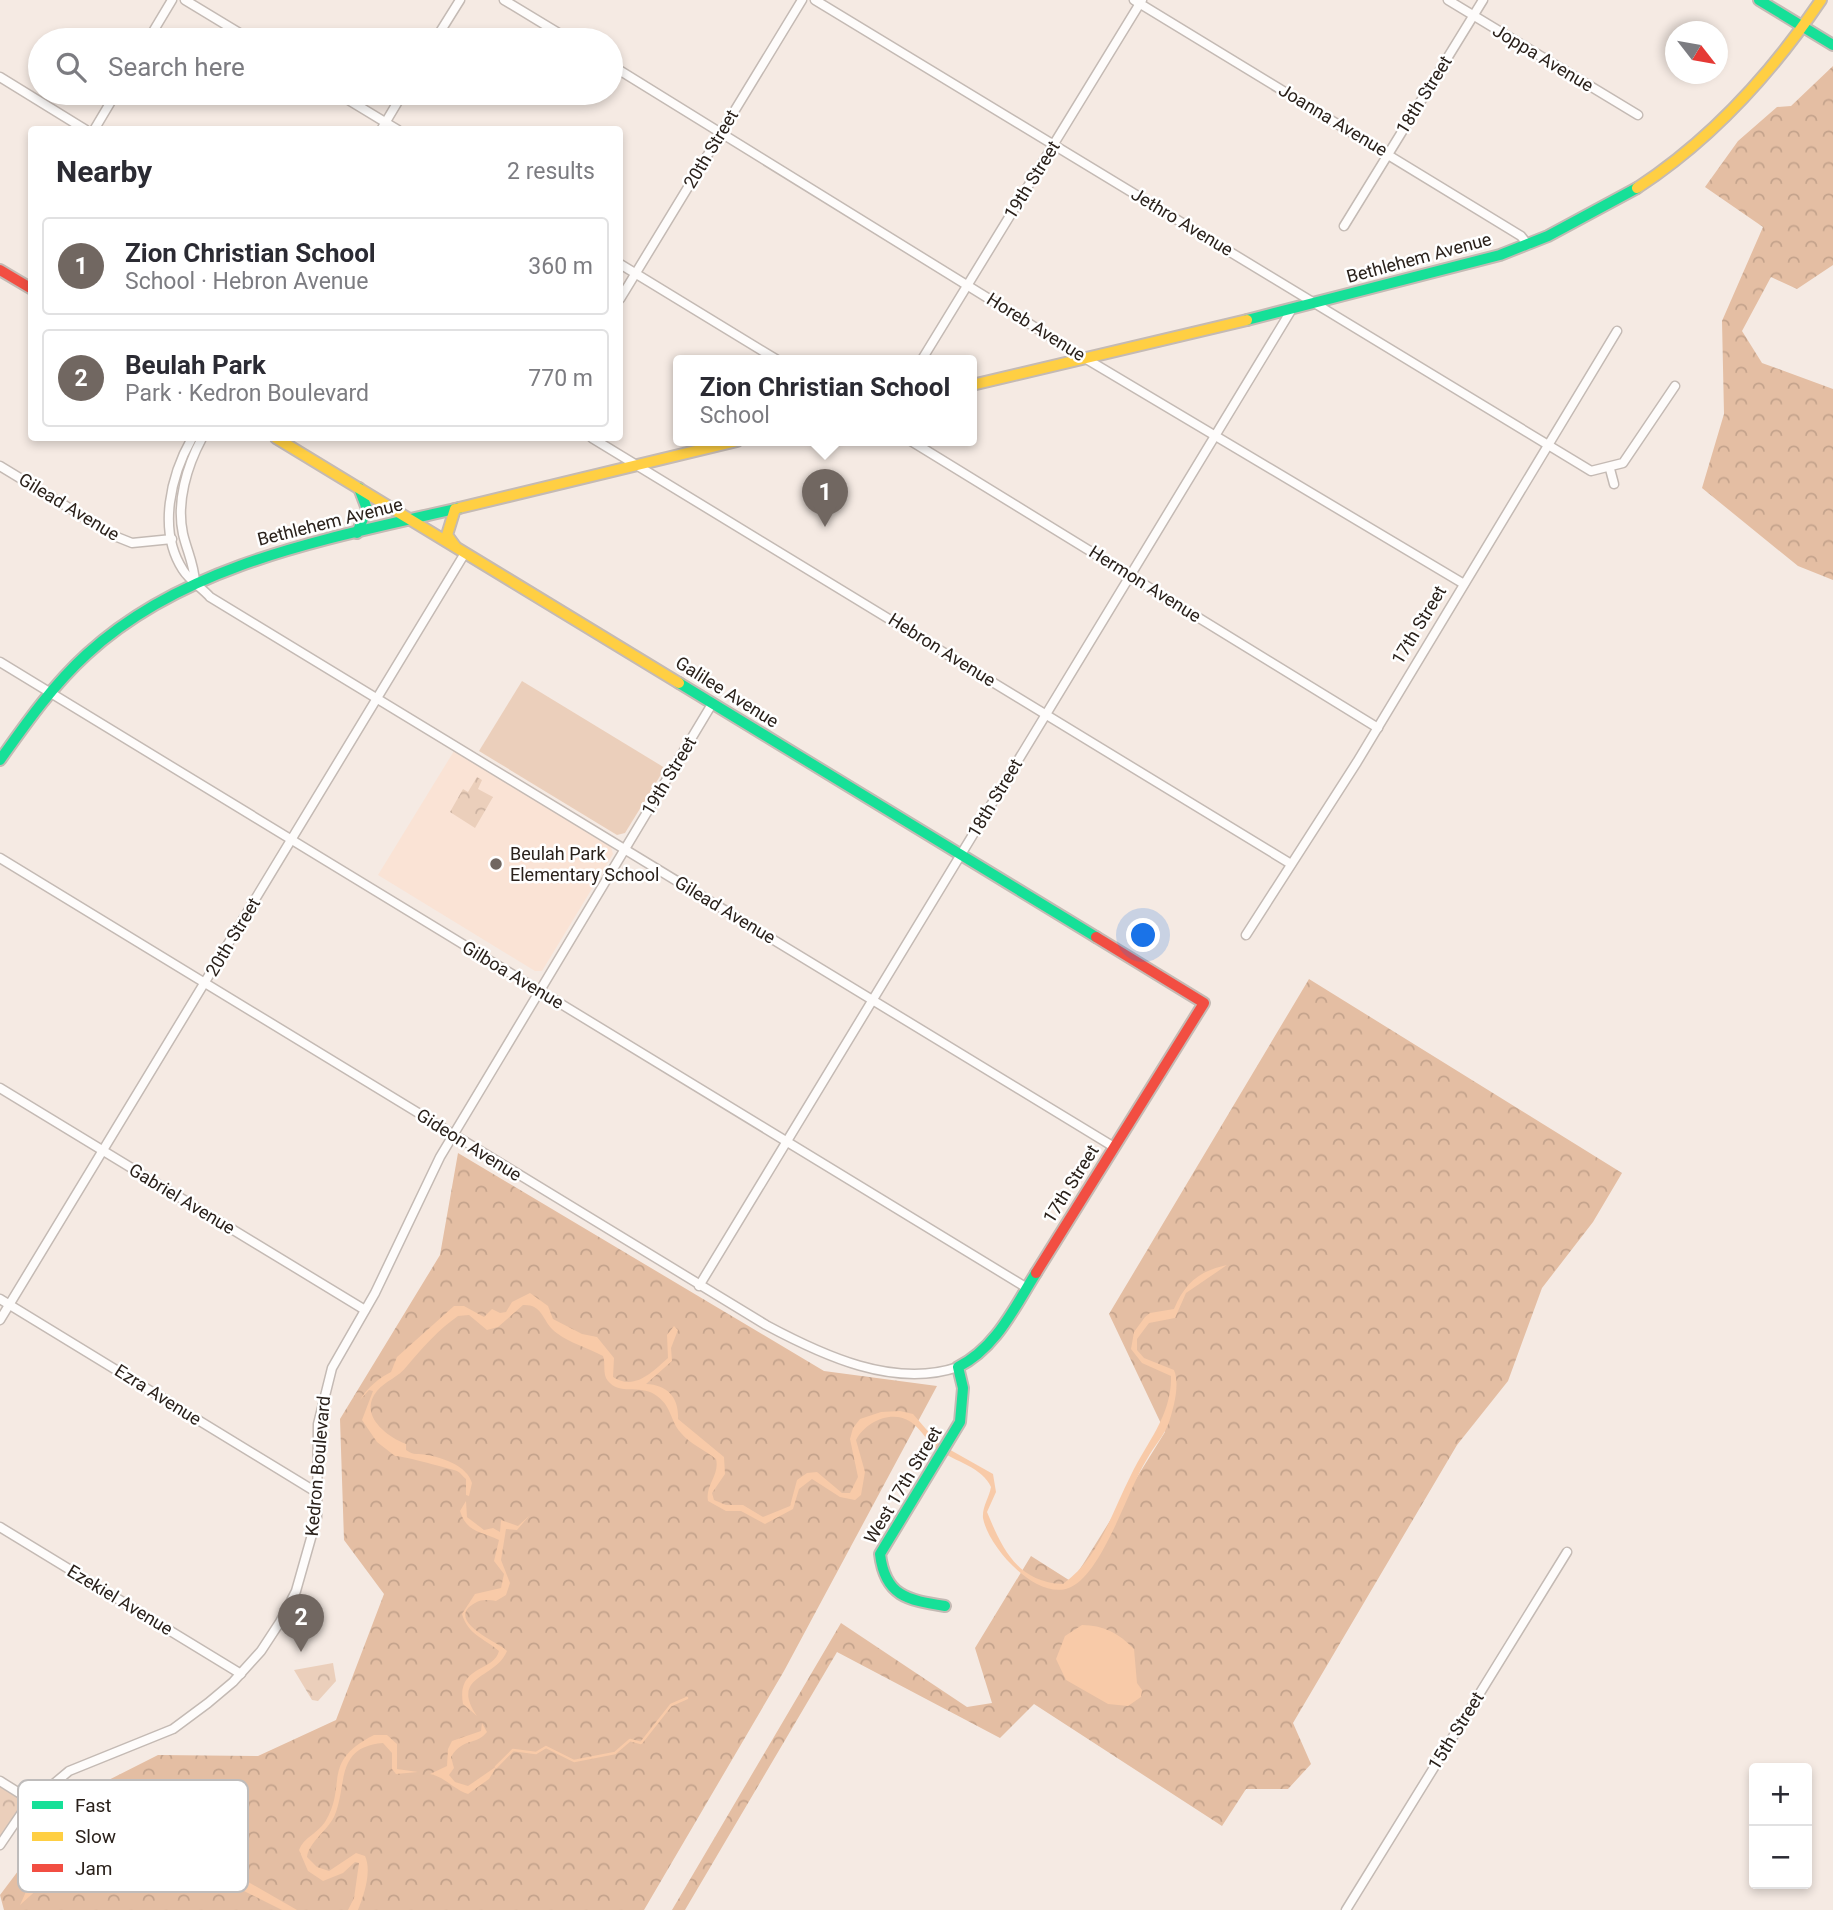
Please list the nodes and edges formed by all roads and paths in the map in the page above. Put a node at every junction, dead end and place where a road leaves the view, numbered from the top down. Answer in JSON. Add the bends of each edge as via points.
{"nodes":[{"id":1,"x":172,"y":0,"type":"edge"},
{"id":2,"x":185,"y":0,"type":"edge"},
{"id":3,"x":460,"y":0,"type":"edge"},
{"id":4,"x":504,"y":0,"type":"edge"},
{"id":5,"x":802,"y":0,"type":"edge"},
{"id":6,"x":815,"y":0,"type":"edge"},
{"id":7,"x":1448,"y":0,"type":"edge"},
{"id":8,"x":1483,"y":0,"type":"edge"},
{"id":9,"x":1759,"y":0,"type":"edge"},
{"id":10,"x":1821,"y":0,"type":"edge"},
{"id":11,"x":1139,"y":1,"type":"edge"},
{"id":12,"x":1473,"y":15,"type":"junction"},
{"id":13,"x":1803,"y":27,"type":"junction"},
{"id":14,"x":155,"y":28,"type":"edge"},
{"id":15,"x":231,"y":28,"type":"edge"},
{"id":16,"x":442,"y":28,"type":"edge"},
{"id":17,"x":550,"y":28,"type":"edge"},
{"id":18,"x":1833,"y":45,"type":"edge"},
{"id":19,"x":623,"y":72,"type":"edge"},
{"id":20,"x":0,"y":77,"type":"edge"},
{"id":21,"x":28,"y":94,"type":"edge"},
{"id":22,"x":45,"y":105,"type":"edge"},
{"id":23,"x":109,"y":105,"type":"edge"},
{"id":24,"x":354,"y":105,"type":"edge"},
{"id":25,"x":396,"y":105,"type":"edge"},
{"id":26,"x":1638,"y":115,"type":"dead end"},
{"id":27,"x":80,"y":126,"type":"edge"},
{"id":28,"x":96,"y":126,"type":"edge"},
{"id":29,"x":383,"y":126,"type":"edge"},
{"id":30,"x":721,"y":133,"type":"junction"},
{"id":31,"x":1054,"y":145,"type":"junction"},
{"id":32,"x":1388,"y":154,"type":"junction"},
{"id":33,"x":1344,"y":226,"type":"dead end"},
{"id":34,"x":1528,"y":244,"type":"junction"},
{"id":35,"x":623,"y":266,"type":"edge"},
{"id":36,"x":635,"y":274,"type":"junction"},
{"id":37,"x":2,"y":276,"type":"edge"},
{"id":38,"x":967,"y":284,"type":"junction"},
{"id":39,"x":28,"y":287,"type":"edge"},
{"id":40,"x":623,"y":294,"type":"edge"},
{"id":41,"x":1315,"y":303,"type":"junction"},
{"id":42,"x":1292,"y":309,"type":"junction"},
{"id":43,"x":1617,"y":331,"type":"dead end"},
{"id":44,"x":769,"y":355,"type":"edge"},
{"id":45,"x":925,"y":355,"type":"edge"},
{"id":46,"x":1083,"y":358,"type":"junction"},
{"id":47,"x":977,"y":384,"type":"edge"},
{"id":48,"x":1675,"y":386,"type":"dead end"},
{"id":49,"x":1215,"y":436,"type":"junction"},
{"id":50,"x":190,"y":441,"type":"edge"},
{"id":51,"x":201,"y":441,"type":"edge"},
{"id":52,"x":281,"y":441,"type":"edge"},
{"id":53,"x":597,"y":441,"type":"edge"},
{"id":54,"x":1549,"y":444,"type":"junction"},
{"id":55,"x":717,"y":446,"type":"edge"},
{"id":56,"x":919,"y":446,"type":"edge"},
{"id":57,"x":639,"y":465,"type":"junction"},
{"id":58,"x":0,"y":466,"type":"edge"},
{"id":59,"x":1610,"y":469,"type":"junction"},
{"id":60,"x":1614,"y":484,"type":"dead end"},
{"id":61,"x":359,"y":488,"type":"junction"},
{"id":62,"x":456,"y":509,"type":"junction"},
{"id":63,"x":412,"y":519,"type":"junction"},
{"id":64,"x":357,"y":533,"type":"junction"},
{"id":65,"x":172,"y":539,"type":"junction"},
{"id":66,"x":455,"y":546,"type":"junction"},
{"id":67,"x":465,"y":553,"type":"junction"},
{"id":68,"x":1131,"y":575,"type":"junction"},
{"id":69,"x":195,"y":582,"type":"junction"},
{"id":70,"x":1464,"y":584,"type":"junction"},
{"id":71,"x":0,"y":662,"type":"edge"},
{"id":72,"x":50,"y":692,"type":"junction"},
{"id":73,"x":378,"y":698,"type":"junction"},
{"id":74,"x":712,"y":704,"type":"junction"},
{"id":75,"x":1046,"y":714,"type":"junction"},
{"id":76,"x":1378,"y":728,"type":"junction"},
{"id":77,"x":0,"y":761,"type":"edge"},
{"id":78,"x":291,"y":840,"type":"junction"},
{"id":79,"x":625,"y":849,"type":"junction"},
{"id":80,"x":960,"y":856,"type":"junction"},
{"id":81,"x":0,"y":858,"type":"edge"},
{"id":82,"x":1291,"y":864,"type":"junction"},
{"id":83,"x":1246,"y":935,"type":"dead end"},
{"id":84,"x":1160,"y":977,"type":"joint"},
{"id":85,"x":205,"y":983,"type":"junction"},
{"id":86,"x":540,"y":991,"type":"junction"},
{"id":87,"x":873,"y":1000,"type":"junction"},
{"id":88,"x":0,"y":1088,"type":"edge"},
{"id":89,"x":453,"y":1136,"type":"junction"},
{"id":90,"x":787,"y":1142,"type":"junction"},
{"id":91,"x":1114,"y":1147,"type":"junction"},
{"id":92,"x":103,"y":1151,"type":"junction"},
{"id":93,"x":699,"y":1286,"type":"junction"},
{"id":94,"x":1027,"y":1288,"type":"junction"},
{"id":95,"x":0,"y":1299,"type":"edge"},
{"id":96,"x":10,"y":1304,"type":"junction"},
{"id":97,"x":365,"y":1310,"type":"junction"},
{"id":98,"x":0,"y":1320,"type":"edge"},
{"id":99,"x":958,"y":1367,"type":"junction"},
{"id":100,"x":316,"y":1492,"type":"junction"},
{"id":101,"x":0,"y":1527,"type":"edge"},
{"id":102,"x":1567,"y":1552,"type":"dead end"},
{"id":103,"x":945,"y":1606,"type":"dead end"},
{"id":104,"x":241,"y":1674,"type":"junction"},
{"id":105,"x":58,"y":1780,"type":"edge"},
{"id":106,"x":0,"y":1781,"type":"edge"},
{"id":107,"x":18,"y":1792,"type":"edge"},
{"id":108,"x":18,"y":1818,"type":"edge"},
{"id":109,"x":0,"y":1845,"type":"edge"},
{"id":110,"x":1346,"y":1910,"type":"edge"}],
"edges":[{"from":1,"to":14,"type":"street"},
{"from":2,"to":15,"type":"street"},
{"from":3,"to":16,"type":"street"},
{"from":4,"to":17,"type":"street"},
{"from":5,"to":30,"type":"street","name":"20th Street"},
{"from":6,"to":31,"type":"street","name":"Jethro Avenue"},
{"from":7,"to":12,"type":"street","name":"Joppa Avenue"},
{"from":8,"to":12,"type":"street","name":"18th Street"},
{"from":9,"to":13,"type":"main road"},
{"from":10,"to":13,"type":"main road","name":"Bethlehem Avenue"},
{"from":11,"to":31,"type":"street","name":"19th Street"},
{"from":11,"to":32,"type":"street","name":"Joanna Avenue"},
{"from":12,"to":26,"type":"street","name":"Joppa Avenue"},
{"from":12,"to":32,"type":"street","name":"18th Street"},
{"from":13,"to":18,"type":"main road"},
{"from":13,"to":34,"type":"main road","name":"Bethlehem Avenue","via":[[1770,69],[1705,136],[1634,189]]},
{"from":19,"to":30,"type":"street","name":"Horeb Avenue"},
{"from":20,"to":21,"type":"street"},
{"from":22,"to":27,"type":"street"},
{"from":23,"to":28,"type":"street"},
{"from":24,"to":29,"type":"street"},
{"from":25,"to":29,"type":"street"},
{"from":30,"to":36,"type":"street","name":"20th Street"},
{"from":30,"to":38,"type":"street","name":"Horeb Avenue"},
{"from":31,"to":38,"type":"street","name":"19th Street"},
{"from":31,"to":41,"type":"street","name":"Jethro Avenue"},
{"from":32,"to":33,"type":"street","name":"18th Street"},
{"from":32,"to":34,"type":"street","name":"Joanna Avenue"},
{"from":34,"to":41,"type":"main road","name":"Bethlehem Avenue","via":[[1443,273]]},
{"from":35,"to":36,"type":"street"},
{"from":36,"to":40,"type":"street","name":"20th Street"},
{"from":36,"to":44,"type":"street"},
{"from":37,"to":39,"type":"main road"},
{"from":38,"to":45,"type":"street","name":"19th Street"},
{"from":38,"to":46,"type":"street","name":"Horeb Avenue"},
{"from":41,"to":42,"type":"main road","name":"Bethlehem Avenue"},
{"from":41,"to":54,"type":"street","name":"Jethro Avenue"},
{"from":42,"to":46,"type":"main road","name":"Bethlehem Avenue"},
{"from":42,"to":49,"type":"street","name":"18th Street"},
{"from":43,"to":54,"type":"street","name":"17th Street"},
{"from":46,"to":47,"type":"main road","name":"Bethlehem Avenue"},
{"from":46,"to":49,"type":"street","name":"Horeb Avenue"},
{"from":48,"to":59,"type":"street","via":[[1632,452]]},
{"from":49,"to":68,"type":"street","name":"18th Street"},
{"from":49,"to":70,"type":"street","name":"Horeb Avenue"},
{"from":50,"to":65,"type":"street","via":[[171,494]]},
{"from":51,"to":69,"type":"street","via":[[183,491],[180,516]]},
{"from":52,"to":61,"type":"main road","name":"Galilee Avenue"},
{"from":53,"to":57,"type":"street","name":"Hebron Avenue"},
{"from":54,"to":59,"type":"street","name":"Jethro Avenue","via":[[1591,471]]},
{"from":54,"to":70,"type":"street","name":"17th Street"},
{"from":55,"to":57,"type":"main road","name":"Bethlehem Avenue"},
{"from":56,"to":68,"type":"street","name":"Hermon Avenue"},
{"from":57,"to":62,"type":"main road","name":"Bethlehem Avenue"},
{"from":57,"to":75,"type":"street","name":"Hebron Avenue"},
{"from":58,"to":65,"type":"street","name":"Gilead Avenue","via":[[117,537],[132,543]]},
{"from":59,"to":60,"type":"street"},
{"from":61,"to":63,"type":"main road","name":"Galilee Avenue"},
{"from":61,"to":64,"type":"main road","via":[[367,509]]},
{"from":62,"to":63,"type":"main road","name":"Bethlehem Avenue"},
{"from":62,"to":66,"type":"main road","via":[[447,535]]},
{"from":63,"to":64,"type":"main road","name":"Bethlehem Avenue"},
{"from":63,"to":66,"type":"main road","name":"Galilee Avenue"},
{"from":64,"to":69,"type":"main road","name":"Bethlehem Avenue","via":[[277,552]]},
{"from":65,"to":69,"type":"street","name":"Gilead Avenue","via":[[183,570]]},
{"from":66,"to":67,"type":"main road","name":"Galilee Avenue"},
{"from":67,"to":73,"type":"street","name":"20th Street"},
{"from":67,"to":74,"type":"main road","name":"Galilee Avenue"},
{"from":68,"to":75,"type":"street","name":"18th Street"},
{"from":68,"to":76,"type":"street","name":"Hermon Avenue"},
{"from":69,"to":72,"type":"main road","name":"Bethlehem Avenue","via":[[113,633]]},
{"from":69,"to":73,"type":"street","name":"Gilead Avenue","via":[[210,597]]},
{"from":70,"to":76,"type":"street","name":"17th Street"},
{"from":71,"to":72,"type":"street","name":"Gilboa Avenue"},
{"from":72,"to":77,"type":"main road","name":"Bethlehem Avenue"},
{"from":72,"to":78,"type":"street","name":"Gilboa Avenue"},
{"from":73,"to":78,"type":"street","name":"20th Street"},
{"from":73,"to":79,"type":"street","name":"Gilead Avenue"},
{"from":74,"to":79,"type":"street","name":"19th Street"},
{"from":74,"to":80,"type":"main road","name":"Galilee Avenue"},
{"from":75,"to":80,"type":"street","name":"18th Street"},
{"from":75,"to":82,"type":"street","name":"Hebron Avenue"},
{"from":76,"to":82,"type":"street","name":"17th Street"},
{"from":78,"to":85,"type":"street","name":"20th Street"},
{"from":78,"to":86,"type":"street","name":"Gilboa Avenue"},
{"from":79,"to":86,"type":"street","name":"19th Street"},
{"from":79,"to":87,"type":"street","name":"Gilead Avenue"},
{"from":80,"to":84,"type":"main road","name":"Galilee Avenue"},
{"from":80,"to":87,"type":"street","name":"18th Street"},
{"from":81,"to":85,"type":"street","name":"Gideon Avenue"},
{"from":82,"to":83,"type":"street","name":"17th Street"},
{"from":84,"to":91,"type":"main road","name":"17th Street","via":[[1203,1003]]},
{"from":85,"to":89,"type":"street","name":"Gideon Avenue"},
{"from":85,"to":92,"type":"street","name":"20th Street"},
{"from":86,"to":89,"type":"street","name":"19th Street"},
{"from":86,"to":90,"type":"street","name":"Gilboa Avenue"},
{"from":87,"to":90,"type":"street","name":"18th Street"},
{"from":87,"to":91,"type":"street","name":"Gilead Avenue"},
{"from":88,"to":92,"type":"street","name":"Gabriel Avenue"},
{"from":89,"to":93,"type":"street","name":"Gideon Avenue"},
{"from":89,"to":97,"type":"street","name":"Kedron Boulevard"},
{"from":90,"to":93,"type":"street","name":"18th Street"},
{"from":90,"to":94,"type":"street","name":"Gilboa Avenue"},
{"from":91,"to":94,"type":"main road","name":"17th Street"},
{"from":92,"to":96,"type":"street","name":"20th Street"},
{"from":92,"to":97,"type":"street","name":"Gabriel Avenue"},
{"from":93,"to":99,"type":"street","name":"Gideon Avenue","via":[[802,1344],[847,1362],[926,1374]]},
{"from":94,"to":99,"type":"main road","name":"17th Street","via":[[987,1348]]},
{"from":95,"to":96,"type":"street","name":"Ezra Avenue"},
{"from":96,"to":98,"type":"street","name":"20th Street"},
{"from":96,"to":100,"type":"street","name":"Ezra Avenue"},
{"from":97,"to":100,"type":"street","name":"Kedron Boulevard","via":[[324,1391]]},
{"from":99,"to":103,"type":"main road","name":"West 17th Street","via":[[963,1388],[960,1422],[880,1554],[881,1575],[898,1594]]},
{"from":100,"to":104,"type":"street","name":"Kedron Boulevard","via":[[317,1517],[296,1591],[280,1622]]},
{"from":101,"to":104,"type":"street","name":"Ezekiel Avenue"},
{"from":102,"to":110,"type":"street","name":"15th Street"},
{"from":104,"to":105,"type":"street","name":"Kedron Boulevard","via":[[173,1729],[69,1771]]},
{"from":106,"to":107,"type":"street"},
{"from":108,"to":109,"type":"street","name":"Kedron Boulevard"}]}
